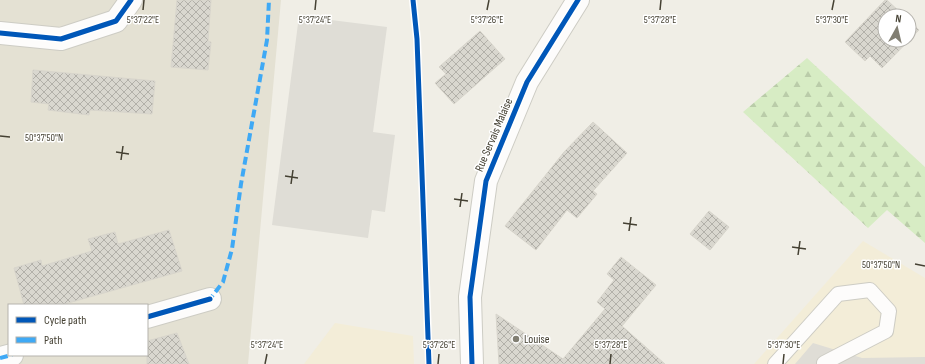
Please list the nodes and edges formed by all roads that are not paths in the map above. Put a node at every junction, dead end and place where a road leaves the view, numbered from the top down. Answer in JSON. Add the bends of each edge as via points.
{"nodes":[{"id":1,"x":131,"y":0,"type":"edge"},
{"id":2,"x":578,"y":0,"type":"edge"},
{"id":3,"x":0,"y":33,"type":"edge"},
{"id":4,"x":210,"y":299,"type":"dead end"},
{"id":5,"x":148,"y":316,"type":"edge"},
{"id":6,"x":824,"y":363,"type":"edge"},
{"id":7,"x":472,"y":364,"type":"edge"},
{"id":8,"x":775,"y":364,"type":"edge"}],
"edges":[{"from":1,"to":3,"type":"street","via":[[116,21],[61,39]]},
{"from":2,"to":7,"type":"street","name":"Rue Servais Malaise","via":[[527,82],[486,181],[470,297]]},
{"from":4,"to":5,"type":"street"},
{"from":6,"to":8,"type":"lane","via":[[886,331],[889,311],[870,290],[838,294]]}]}
